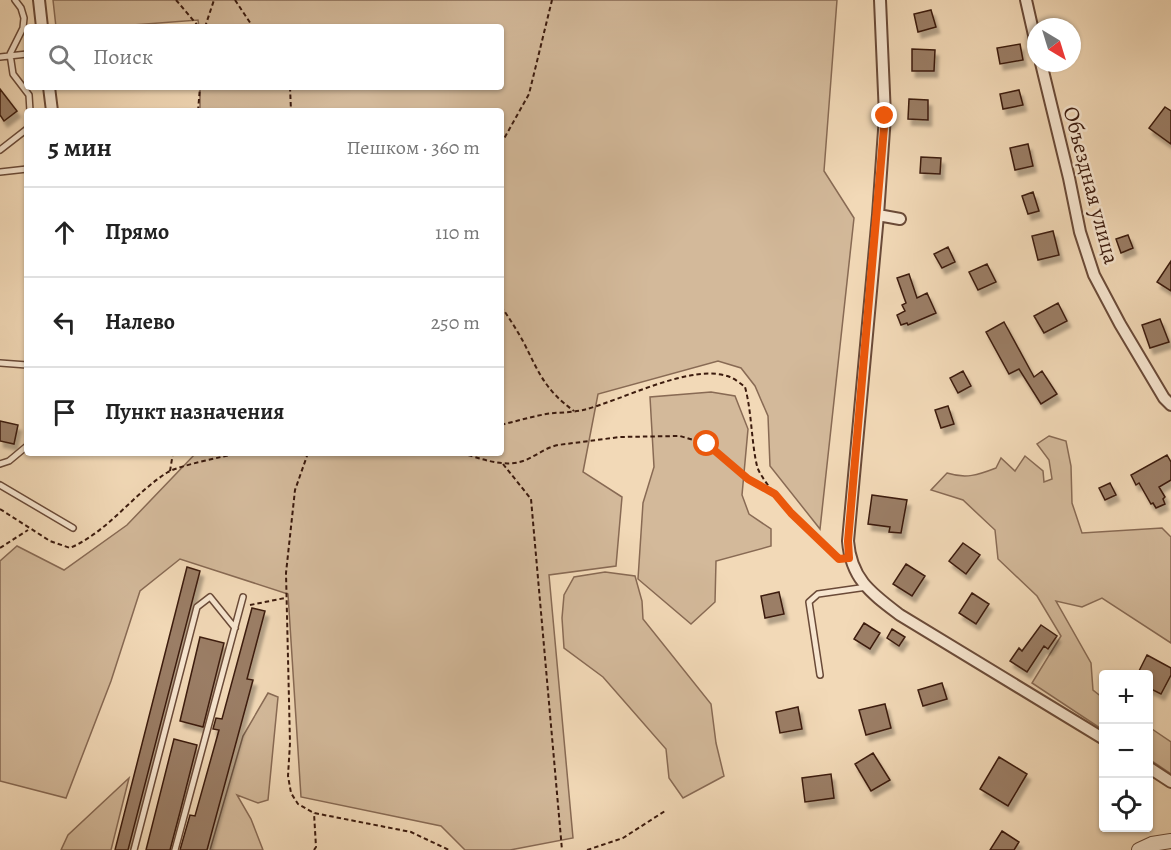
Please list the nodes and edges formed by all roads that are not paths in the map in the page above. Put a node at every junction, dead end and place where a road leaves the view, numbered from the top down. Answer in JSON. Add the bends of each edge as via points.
{"nodes":[{"id":1,"x":15,"y":0,"type":"edge"},
{"id":2,"x":39,"y":0,"type":"edge"},
{"id":3,"x":880,"y":0,"type":"edge"},
{"id":4,"x":1026,"y":0,"type":"edge"},
{"id":5,"x":1030,"y":18,"type":"edge"},
{"id":6,"x":42,"y":24,"type":"edge"},
{"id":7,"x":10,"y":54,"type":"junction"},
{"id":8,"x":24,"y":54,"type":"edge"},
{"id":9,"x":0,"y":57,"type":"edge"},
{"id":10,"x":1043,"y":72,"type":"edge"},
{"id":11,"x":24,"y":88,"type":"edge"},
{"id":12,"x":25,"y":90,"type":"edge"},
{"id":13,"x":49,"y":90,"type":"edge"},
{"id":14,"x":30,"y":108,"type":"edge"},
{"id":15,"x":52,"y":108,"type":"edge"},
{"id":16,"x":24,"y":131,"type":"edge"},
{"id":17,"x":0,"y":150,"type":"edge"},
{"id":18,"x":24,"y":169,"type":"edge"},
{"id":19,"x":0,"y":172,"type":"edge"},
{"id":20,"x":878,"y":215,"type":"junction"},
{"id":21,"x":900,"y":219,"type":"dead end"},
{"id":22,"x":0,"y":363,"type":"edge"},
{"id":23,"x":24,"y":365,"type":"edge"},
{"id":24,"x":1171,"y":405,"type":"edge"},
{"id":25,"x":24,"y":448,"type":"edge"},
{"id":26,"x":0,"y":464,"type":"edge"},
{"id":27,"x":0,"y":485,"type":"edge"},
{"id":28,"x":73,"y":528,"type":"dead end"},
{"id":29,"x":867,"y":587,"type":"junction"},
{"id":30,"x":243,"y":597,"type":"dead end"},
{"id":31,"x":235,"y":628,"type":"junction"},
{"id":32,"x":820,"y":675,"type":"dead end"},
{"id":33,"x":1099,"y":736,"type":"edge"},
{"id":34,"x":1153,"y":770,"type":"edge"},
{"id":35,"x":1171,"y":782,"type":"edge"},
{"id":36,"x":1171,"y":841,"type":"edge"},
{"id":37,"x":134,"y":850,"type":"edge"},
{"id":38,"x":176,"y":850,"type":"edge"},
{"id":39,"x":1139,"y":850,"type":"edge"}],
"edges":[{"from":1,"to":7,"type":"lane","via":[[24,18]]},
{"from":2,"to":6,"type":"street"},
{"from":3,"to":20,"type":"street","via":[[885,116]]},
{"from":4,"to":5,"type":"street"},
{"from":7,"to":8,"type":"lane"},
{"from":7,"to":9,"type":"lane"},
{"from":7,"to":11,"type":"lane","via":[[13,74]]},
{"from":10,"to":24,"type":"street","name":"Объездная улица","via":[[1080,232],[1094,275],[1158,389]]},
{"from":12,"to":14,"type":"lane"},
{"from":13,"to":15,"type":"street"},
{"from":16,"to":17,"type":"lane"},
{"from":18,"to":19,"type":"lane"},
{"from":20,"to":21,"type":"street"},
{"from":20,"to":29,"type":"street","via":[[848,541],[849,558]]},
{"from":22,"to":23,"type":"lane"},
{"from":25,"to":26,"type":"lane"},
{"from":27,"to":28,"type":"lane"},
{"from":29,"to":32,"type":"lane","via":[[818,594],[809,602]]},
{"from":29,"to":33,"type":"street","via":[[900,615]]},
{"from":30,"to":31,"type":"lane"},
{"from":31,"to":37,"type":"lane","via":[[210,597],[197,607]]},
{"from":31,"to":38,"type":"lane"},
{"from":34,"to":35,"type":"street"},
{"from":36,"to":39,"type":"street"}]}
